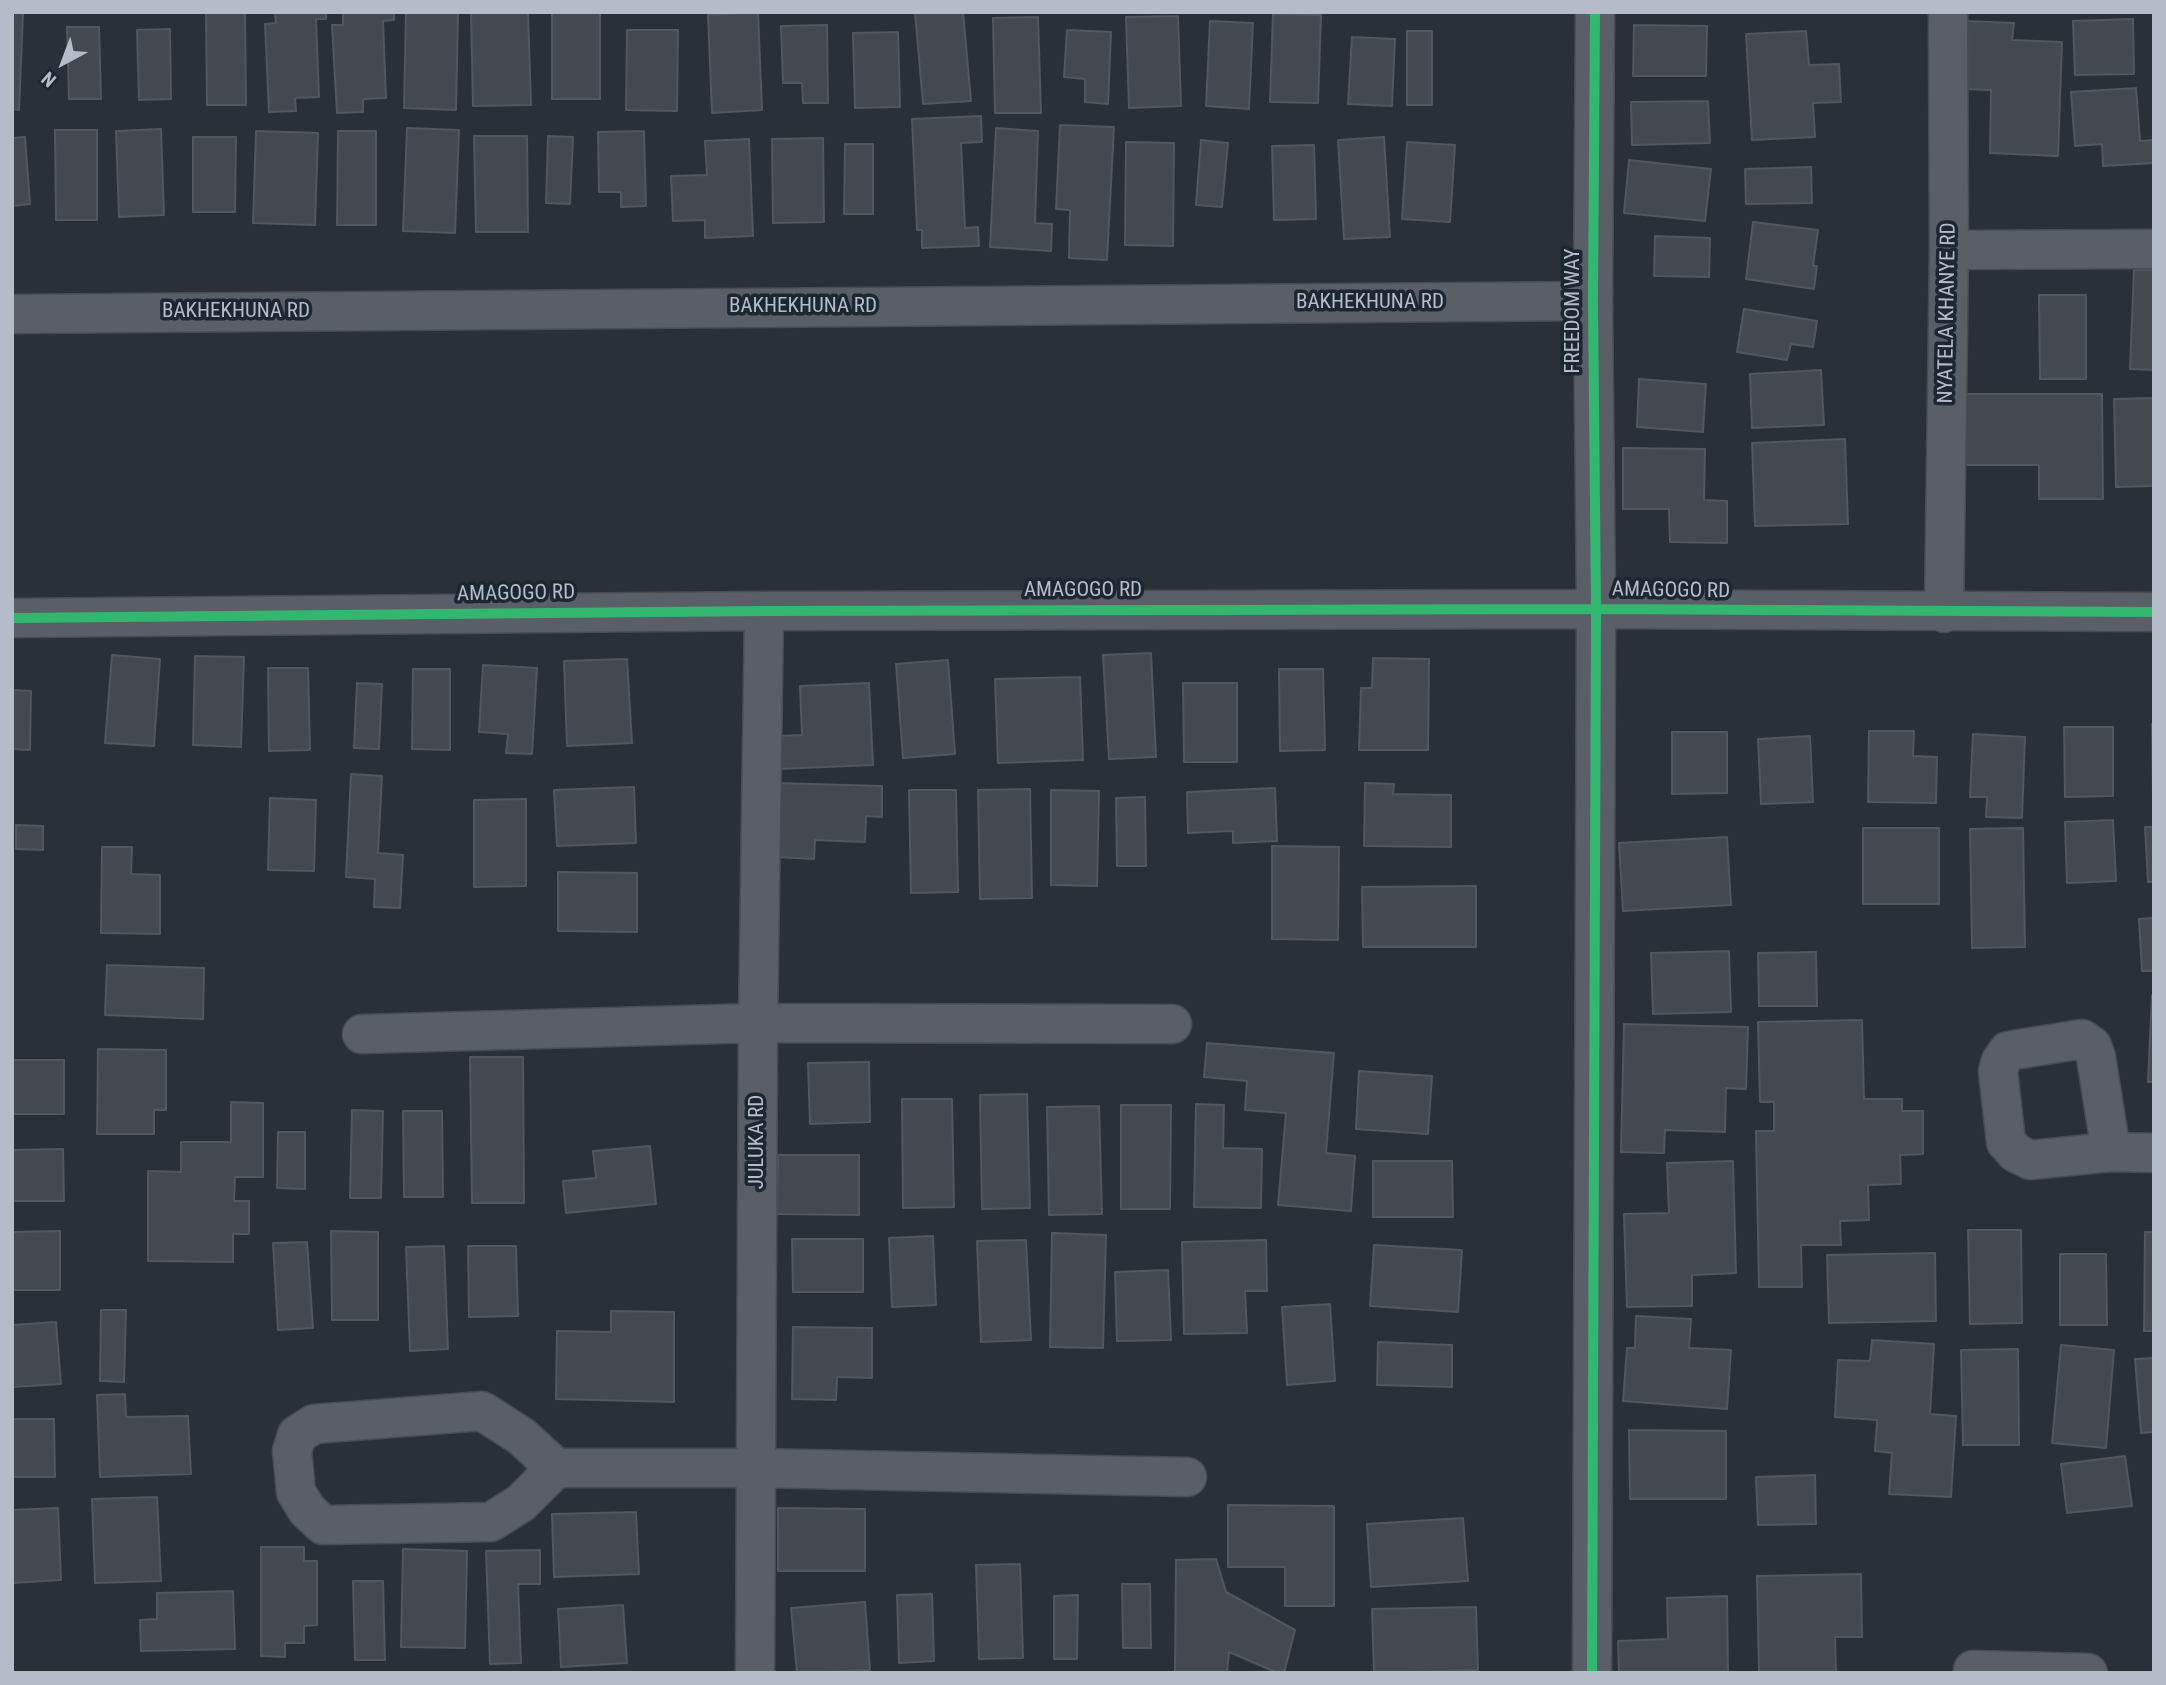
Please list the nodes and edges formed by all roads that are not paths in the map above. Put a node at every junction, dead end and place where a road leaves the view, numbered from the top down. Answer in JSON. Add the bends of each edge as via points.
{"nodes":[{"id":1,"x":1595,"y":12,"type":"edge"},
{"id":2,"x":1948,"y":12,"type":"edge"},
{"id":3,"x":2154,"y":249,"type":"edge"},
{"id":4,"x":1949,"y":250,"type":"junction"},
{"id":5,"x":1593,"y":301,"type":"junction"},
{"id":6,"x":12,"y":314,"type":"edge"},
{"id":7,"x":1596,"y":610,"type":"junction"},
{"id":8,"x":764,"y":611,"type":"junction"},
{"id":9,"x":2154,"y":612,"type":"edge"},
{"id":10,"x":1944,"y":613,"type":"junction"},
{"id":11,"x":12,"y":618,"type":"edge"},
{"id":12,"x":758,"y":1023,"type":"junction"},
{"id":13,"x":1172,"y":1024,"type":"dead end"},
{"id":14,"x":362,"y":1034,"type":"dead end"},
{"id":15,"x":2111,"y":1152,"type":"dead end"},
{"id":16,"x":2154,"y":1153,"type":"edge"},
{"id":17,"x":555,"y":1468,"type":"junction"},
{"id":18,"x":757,"y":1468,"type":"junction"},
{"id":19,"x":1187,"y":1477,"type":"dead end"},
{"id":20,"x":1973,"y":1670,"type":"dead end"},
{"id":21,"x":755,"y":1673,"type":"edge"},
{"id":22,"x":1592,"y":1673,"type":"edge"},
{"id":23,"x":2088,"y":1673,"type":"edge"}],
"edges":[{"from":1,"to":5,"type":"street","name":"FREEDOM WAY"},
{"from":2,"to":4,"type":"street","name":"NYATELA KHANYE RD"},
{"from":3,"to":4,"type":"street"},
{"from":4,"to":10,"type":"street","name":"NYATELA KHANYE RD"},
{"from":5,"to":6,"type":"street","name":"BAKHEKHUNA RD"},
{"from":5,"to":7,"type":"street","name":"FREEDOM WAY"},
{"from":7,"to":8,"type":"street","name":"AMAGOGO RD"},
{"from":7,"to":10,"type":"street","name":"AMAGOGO RD"},
{"from":7,"to":22,"type":"street","name":"FREEDOM WAY"},
{"from":8,"to":11,"type":"street","name":"AMAGOGO RD"},
{"from":8,"to":12,"type":"street","name":"JULUKA RD"},
{"from":9,"to":10,"type":"street","name":"AMAGOGO RD"},
{"from":12,"to":13,"type":"street"},
{"from":12,"to":14,"type":"street"},
{"from":12,"to":18,"type":"street","name":"JULUKA RD"},
{"from":15,"to":16,"type":"street"},
{"from":17,"to":17,"type":"street","via":[[522,1436],[482,1411],[314,1424],[297,1435],[292,1451],[296,1492],[323,1525],[491,1522],[521,1503]]},
{"from":17,"to":18,"type":"street"},
{"from":18,"to":19,"type":"street"},
{"from":18,"to":21,"type":"street","name":"JULUKA RD"},
{"from":20,"to":23,"type":"street"}]}
